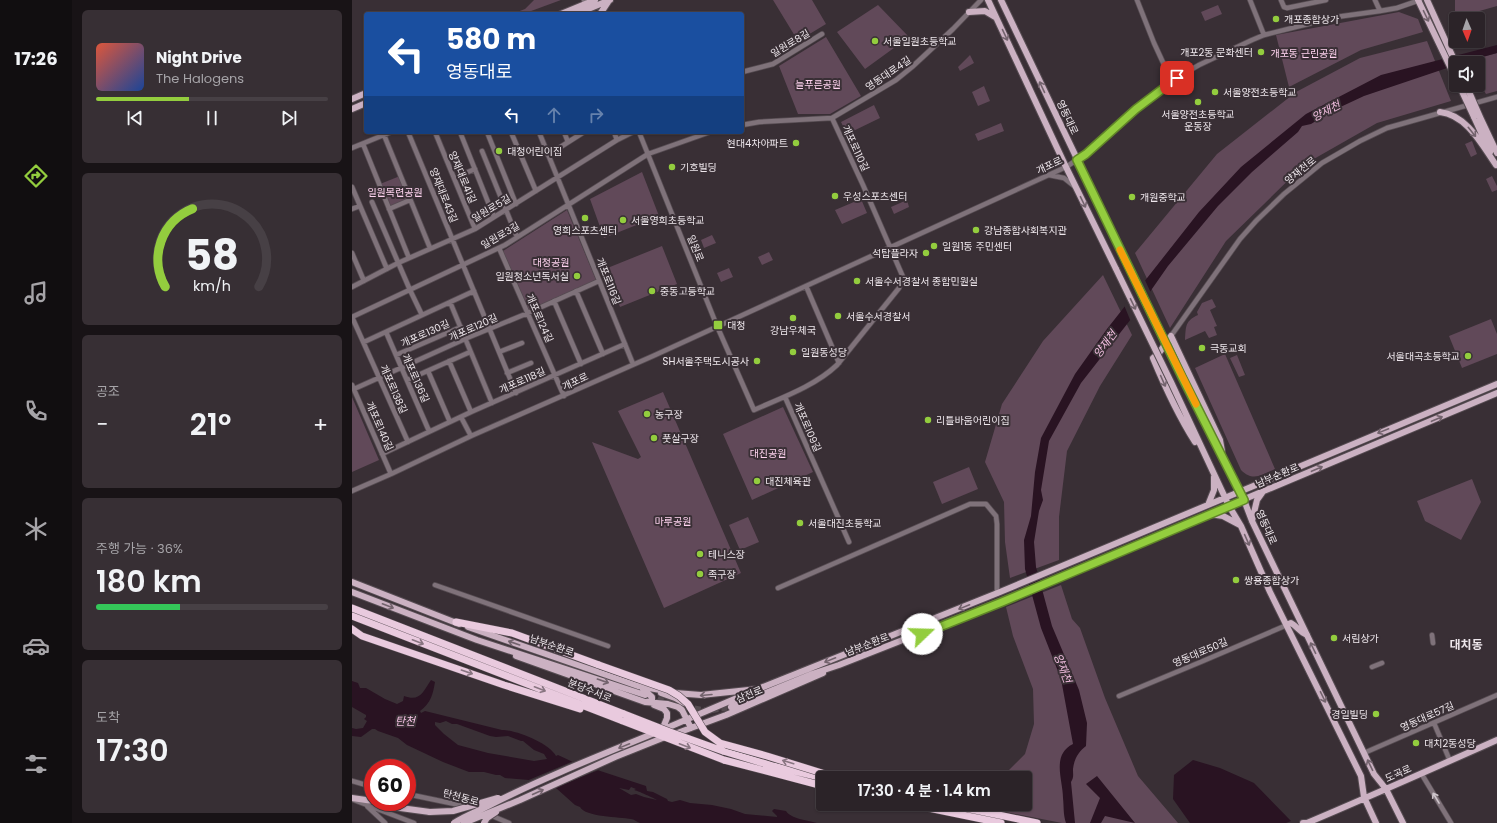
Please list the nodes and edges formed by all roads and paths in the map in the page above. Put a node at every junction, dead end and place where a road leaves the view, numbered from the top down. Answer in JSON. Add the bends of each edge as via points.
{"nodes":[{"id":1,"x":594,"y":0,"type":"edge"},
{"id":2,"x":610,"y":0,"type":"edge"},
{"id":3,"x":981,"y":0,"type":"edge"},
{"id":4,"x":988,"y":0,"type":"edge"},
{"id":5,"x":1001,"y":0,"type":"edge"},
{"id":6,"x":1137,"y":0,"type":"edge"},
{"id":7,"x":1250,"y":0,"type":"edge"},
{"id":8,"x":1281,"y":0,"type":"edge"},
{"id":9,"x":1326,"y":0,"type":"edge"},
{"id":10,"x":1375,"y":0,"type":"edge"},
{"id":11,"x":1419,"y":0,"type":"edge"},
{"id":12,"x":1427,"y":0,"type":"edge"},
{"id":13,"x":586,"y":7,"type":"edge"},
{"id":14,"x":1380,"y":11,"type":"junction"},
{"id":15,"x":568,"y":12,"type":"edge"},
{"id":16,"x":601,"y":12,"type":"edge"},
{"id":17,"x":969,"y":12,"type":"junction"},
{"id":18,"x":996,"y":18,"type":"junction"},
{"id":19,"x":822,"y":34,"type":"dead end"},
{"id":20,"x":1264,"y":35,"type":"junction"},
{"id":21,"x":1452,"y":56,"type":"edge"},
{"id":22,"x":1449,"y":64,"type":"edge"},
{"id":23,"x":744,"y":71,"type":"edge"},
{"id":24,"x":1172,"y":82,"type":"junction"},
{"id":25,"x":1463,"y":92,"type":"edge"},
{"id":26,"x":1468,"y":92,"type":"edge"},
{"id":27,"x":364,"y":94,"type":"edge"},
{"id":28,"x":1497,"y":96,"type":"edge"},
{"id":29,"x":352,"y":99,"type":"edge"},
{"id":30,"x":364,"y":104,"type":"edge"},
{"id":31,"x":352,"y":109,"type":"edge"},
{"id":32,"x":1440,"y":112,"type":"junction"},
{"id":33,"x":1477,"y":117,"type":"junction"},
{"id":34,"x":832,"y":118,"type":"junction"},
{"id":35,"x":744,"y":125,"type":"edge"},
{"id":36,"x":409,"y":134,"type":"edge"},
{"id":37,"x":436,"y":134,"type":"edge"},
{"id":38,"x":461,"y":134,"type":"edge"},
{"id":39,"x":487,"y":134,"type":"edge"},
{"id":40,"x":512,"y":134,"type":"edge"},
{"id":41,"x":540,"y":134,"type":"edge"},
{"id":42,"x":565,"y":134,"type":"edge"},
{"id":43,"x":581,"y":134,"type":"edge"},
{"id":44,"x":615,"y":134,"type":"edge"},
{"id":45,"x":629,"y":134,"type":"edge"},
{"id":46,"x":640,"y":134,"type":"edge"},
{"id":47,"x":704,"y":134,"type":"edge"},
{"id":48,"x":384,"y":135,"type":"joint"},
{"id":49,"x":617,"y":140,"type":"junction"},
{"id":50,"x":568,"y":142,"type":"junction"},
{"id":51,"x":362,"y":144,"type":"junction"},
{"id":52,"x":352,"y":148,"type":"edge"},
{"id":53,"x":482,"y":151,"type":"dead end"},
{"id":54,"x":1497,"y":153,"type":"edge"},
{"id":55,"x":548,"y":154,"type":"junction"},
{"id":56,"x":648,"y":154,"type":"junction"},
{"id":57,"x":1077,"y":160,"type":"junction"},
{"id":58,"x":1497,"y":166,"type":"edge"},
{"id":59,"x":1066,"y":167,"type":"junction"},
{"id":60,"x":475,"y":169,"type":"junction"},
{"id":61,"x":1049,"y":175,"type":"junction"},
{"id":62,"x":557,"y":177,"type":"junction"},
{"id":63,"x":454,"y":178,"type":"junction"},
{"id":64,"x":352,"y":187,"type":"edge"},
{"id":65,"x":1077,"y":189,"type":"junction"},
{"id":66,"x":536,"y":191,"type":"junction"},
{"id":67,"x":354,"y":196,"type":"edge"},
{"id":68,"x":410,"y":200,"type":"junction"},
{"id":69,"x":372,"y":202,"type":"dead end"},
{"id":70,"x":516,"y":204,"type":"junction"},
{"id":71,"x":568,"y":205,"type":"junction"},
{"id":72,"x":360,"y":206,"type":"junction"},
{"id":73,"x":389,"y":208,"type":"junction"},
{"id":74,"x":352,"y":209,"type":"edge"},
{"id":75,"x":505,"y":211,"type":"junction"},
{"id":76,"x":494,"y":218,"type":"junction"},
{"id":77,"x":475,"y":229,"type":"junction"},
{"id":78,"x":517,"y":237,"type":"junction"},
{"id":79,"x":452,"y":238,"type":"junction"},
{"id":80,"x":430,"y":248,"type":"junction"},
{"id":81,"x":499,"y":248,"type":"junction"},
{"id":82,"x":890,"y":248,"type":"junction"},
{"id":83,"x":352,"y":253,"type":"edge"},
{"id":84,"x":409,"y":258,"type":"junction"},
{"id":85,"x":398,"y":263,"type":"junction"},
{"id":86,"x":463,"y":265,"type":"junction"},
{"id":87,"x":387,"y":269,"type":"junction"},
{"id":88,"x":364,"y":281,"type":"junction"},
{"id":89,"x":599,"y":281,"type":"junction"},
{"id":90,"x":806,"y":286,"type":"junction"},
{"id":91,"x":352,"y":287,"type":"edge"},
{"id":92,"x":410,"y":290,"type":"junction"},
{"id":93,"x":474,"y":291,"type":"junction"},
{"id":94,"x":576,"y":291,"type":"junction"},
{"id":95,"x":554,"y":301,"type":"junction"},
{"id":96,"x":450,"y":302,"type":"junction"},
{"id":97,"x":528,"y":313,"type":"junction"},
{"id":98,"x":422,"y":315,"type":"junction"},
{"id":99,"x":352,"y":317,"type":"edge"},
{"id":100,"x":717,"y":326,"type":"junction"},
{"id":101,"x":461,"y":327,"type":"junction"},
{"id":102,"x":489,"y":329,"type":"junction"},
{"id":103,"x":386,"y":332,"type":"junction"},
{"id":104,"x":1171,"y":336,"type":"junction"},
{"id":105,"x":466,"y":339,"type":"junction"},
{"id":106,"x":364,"y":342,"type":"junction"},
{"id":107,"x":522,"y":343,"type":"dead end"},
{"id":108,"x":625,"y":344,"type":"junction"},
{"id":109,"x":470,"y":352,"type":"junction"},
{"id":110,"x":499,"y":352,"type":"junction"},
{"id":111,"x":603,"y":354,"type":"junction"},
{"id":112,"x":396,"y":356,"type":"junction"},
{"id":113,"x":449,"y":361,"type":"junction"},
{"id":114,"x":531,"y":363,"type":"dead end"},
{"id":115,"x":839,"y":363,"type":"junction"},
{"id":116,"x":580,"y":364,"type":"junction"},
{"id":117,"x":633,"y":364,"type":"junction"},
{"id":118,"x":402,"y":368,"type":"junction"},
{"id":119,"x":428,"y":371,"type":"junction"},
{"id":120,"x":508,"y":373,"type":"junction"},
{"id":121,"x":555,"y":375,"type":"junction"},
{"id":122,"x":379,"y":378,"type":"junction"},
{"id":123,"x":407,"y":380,"type":"junction"},
{"id":124,"x":1497,"y":384,"type":"edge"},
{"id":125,"x":353,"y":387,"type":"edge"},
{"id":126,"x":516,"y":393,"type":"junction"},
{"id":127,"x":1497,"y":393,"type":"edge"},
{"id":128,"x":564,"y":396,"type":"junction"},
{"id":129,"x":785,"y":397,"type":"junction"},
{"id":130,"x":492,"y":403,"type":"junction"},
{"id":131,"x":471,"y":412,"type":"junction"},
{"id":132,"x":461,"y":417,"type":"junction"},
{"id":133,"x":450,"y":422,"type":"junction"},
{"id":134,"x":429,"y":431,"type":"junction"},
{"id":135,"x":471,"y":436,"type":"junction"},
{"id":136,"x":408,"y":442,"type":"junction"},
{"id":137,"x":382,"y":454,"type":"junction"},
{"id":138,"x":1224,"y":459,"type":"junction"},
{"id":139,"x":1208,"y":462,"type":"junction"},
{"id":140,"x":391,"y":474,"type":"junction"},
{"id":141,"x":1214,"y":474,"type":"junction"},
{"id":142,"x":352,"y":491,"type":"edge"},
{"id":143,"x":1239,"y":491,"type":"junction"},
{"id":144,"x":1263,"y":492,"type":"junction"},
{"id":145,"x":1226,"y":498,"type":"junction"},
{"id":146,"x":1244,"y":500,"type":"junction"},
{"id":147,"x":1208,"y":505,"type":"junction"},
{"id":148,"x":1229,"y":506,"type":"junction"},
{"id":149,"x":1208,"y":514,"type":"junction"},
{"id":150,"x":1252,"y":521,"type":"junction"},
{"id":151,"x":1241,"y":526,"type":"junction"},
{"id":152,"x":849,"y":542,"type":"dead end"},
{"id":153,"x":352,"y":582,"type":"edge"},
{"id":154,"x":435,"y":585,"type":"dead end"},
{"id":155,"x":778,"y":588,"type":"dead end"},
{"id":156,"x":352,"y":592,"type":"edge"},
{"id":157,"x":998,"y":593,"type":"junction"},
{"id":158,"x":352,"y":608,"type":"edge"},
{"id":159,"x":352,"y":616,"type":"edge"},
{"id":160,"x":370,"y":619,"type":"junction"},
{"id":161,"x":456,"y":622,"type":"junction"},
{"id":162,"x":1287,"y":625,"type":"junction"},
{"id":163,"x":352,"y":629,"type":"edge"},
{"id":164,"x":1307,"y":635,"type":"junction"},
{"id":165,"x":1432,"y":635,"type":"dead end"},
{"id":166,"x":477,"y":640,"type":"junction"},
{"id":167,"x":1432,"y":643,"type":"dead end"},
{"id":168,"x":608,"y":646,"type":"dead end"},
{"id":169,"x":1382,"y":664,"type":"dead end"},
{"id":170,"x":839,"y":665,"type":"junction"},
{"id":171,"x":1372,"y":667,"type":"dead end"},
{"id":172,"x":638,"y":686,"type":"junction"},
{"id":173,"x":758,"y":689,"type":"junction"},
{"id":174,"x":645,"y":695,"type":"tunnel mouth"},
{"id":175,"x":1497,"y":695,"type":"edge"},
{"id":176,"x":1119,"y":696,"type":"dead end"},
{"id":177,"x":645,"y":702,"type":"junction"},
{"id":178,"x":731,"y":708,"type":"tunnel mouth"},
{"id":179,"x":694,"y":717,"type":"junction"},
{"id":180,"x":687,"y":720,"type":"junction"},
{"id":181,"x":623,"y":721,"type":"junction"},
{"id":182,"x":1434,"y":722,"type":"junction"},
{"id":183,"x":698,"y":725,"type":"junction"},
{"id":184,"x":691,"y":728,"type":"junction"},
{"id":185,"x":661,"y":731,"type":"junction"},
{"id":186,"x":1497,"y":740,"type":"edge"},
{"id":187,"x":1364,"y":753,"type":"junction"},
{"id":188,"x":1450,"y":760,"type":"junction"},
{"id":189,"x":816,"y":771,"type":"edge"},
{"id":190,"x":1421,"y":774,"type":"junction"},
{"id":191,"x":816,"y":776,"type":"edge"},
{"id":192,"x":352,"y":781,"type":"edge"},
{"id":193,"x":364,"y":784,"type":"edge"},
{"id":194,"x":816,"y":784,"type":"edge"},
{"id":195,"x":1386,"y":789,"type":"junction"},
{"id":196,"x":514,"y":792,"type":"junction"},
{"id":197,"x":416,"y":796,"type":"edge"},
{"id":198,"x":1364,"y":797,"type":"junction"},
{"id":199,"x":352,"y":798,"type":"edge"},
{"id":200,"x":364,"y":800,"type":"edge"},
{"id":201,"x":520,"y":800,"type":"junction"},
{"id":202,"x":364,"y":804,"type":"edge"},
{"id":203,"x":416,"y":810,"type":"edge"},
{"id":204,"x":372,"y":811,"type":"edge"},
{"id":205,"x":382,"y":811,"type":"edge"},
{"id":206,"x":943,"y":811,"type":"edge"},
{"id":207,"x":980,"y":811,"type":"edge"},
{"id":208,"x":1318,"y":821,"type":"edge"},
{"id":209,"x":385,"y":823,"type":"edge"},
{"id":210,"x":414,"y":823,"type":"edge"},
{"id":211,"x":454,"y":823,"type":"edge"},
{"id":212,"x":464,"y":823,"type":"edge"},
{"id":213,"x":484,"y":823,"type":"edge"},
{"id":214,"x":509,"y":823,"type":"edge"},
{"id":215,"x":1001,"y":823,"type":"edge"},
{"id":216,"x":1037,"y":823,"type":"edge"},
{"id":217,"x":1303,"y":823,"type":"edge"},
{"id":218,"x":1307,"y":823,"type":"edge"},
{"id":219,"x":1376,"y":823,"type":"edge"},
{"id":220,"x":1403,"y":823,"type":"edge"},
{"id":221,"x":1451,"y":823,"type":"edge"}],
"edges":[{"from":1,"to":13,"type":"main road"},
{"from":2,"to":13,"type":"main road"},
{"from":2,"to":16,"type":"main road"},
{"from":3,"to":17,"type":"street","name":"영동대로4길"},
{"from":4,"to":18,"type":"main road"},
{"from":57,"to":5,"type":"main road","name":"영동대로","one_way":true},
{"from":6,"to":24,"type":"street"},
{"from":7,"to":20,"type":"street"},
{"from":8,"to":9,"type":"street","via":[[1287,8]]},
{"from":10,"to":14,"type":"street"},
{"from":11,"to":14,"type":"street","name":"개포로"},
{"from":11,"to":22,"type":"main road","one_way":true},
{"from":12,"to":21,"type":"main road"},
{"from":13,"to":15,"type":"main road"},
{"from":14,"to":20,"type":"street","name":"개포로","via":[[1336,17]]},
{"from":17,"to":18,"type":"main road","via":[[985,11]]},
{"from":17,"to":34,"type":"street","name":"영동대로4길","via":[[923,59],[896,80]]},
{"from":18,"to":59,"type":"main road","one_way":true},
{"from":19,"to":23,"type":"street","name":"일원로8길","via":[[773,64]]},
{"from":20,"to":24,"type":"street","name":"개포로","via":[[1198,65]]},
{"from":24,"to":57,"type":"street","name":"개포로"},
{"from":25,"to":33,"type":"main road","bridge":true},
{"from":26,"to":33,"type":"main road","bridge":true},
{"from":27,"to":29,"type":"main road"},
{"from":28,"to":32,"type":"street","name":"양재천로"},
{"from":30,"to":31,"type":"main road"},
{"from":32,"to":58,"type":"main road","one_way":true,"via":[[1461,120]]},
{"from":32,"to":104,"type":"street","name":"양재천로","via":[[1387,128],[1336,154],[1307,174],[1240,239]]},
{"from":33,"to":54,"type":"main road"},
{"from":33,"to":58,"type":"main road"},
{"from":34,"to":35,"type":"street","name":"개포로110길"},
{"from":34,"to":82,"type":"street","name":"개포로110길"},
{"from":36,"to":79,"type":"street","name":"양재대로43길"},
{"from":37,"to":63,"type":"street","name":"양재대로41길"},
{"from":38,"to":60,"type":"street"},
{"from":39,"to":70,"type":"street"},
{"from":40,"to":66,"type":"street"},
{"from":41,"to":55,"type":"street","name":"개포로116길"},
{"from":42,"to":50,"type":"street"},
{"from":43,"to":50,"type":"street"},
{"from":44,"to":49,"type":"street"},
{"from":45,"to":49,"type":"street","name":"일원로5길"},
{"from":46,"to":56,"type":"street","name":"일원로"},
{"from":47,"to":56,"type":"street"},
{"from":48,"to":51,"type":"street"},
{"from":48,"to":68,"type":"street"},
{"from":49,"to":62,"type":"street","name":"일원로5길"},
{"from":50,"to":55,"type":"street"},
{"from":51,"to":52,"type":"street"},
{"from":51,"to":73,"type":"street"},
{"from":53,"to":75,"type":"street"},
{"from":55,"to":62,"type":"street","name":"개포로116길"},
{"from":56,"to":71,"type":"street","name":"일원로3길"},
{"from":56,"to":100,"type":"street","name":"일원로"},
{"from":57,"to":59,"type":"street","name":"개포로"},
{"from":57,"to":138,"type":"main road","name":"영동대로","bridge":true},
{"from":59,"to":61,"type":"street","name":"개포로"},
{"from":59,"to":65,"type":"main road"},
{"from":60,"to":63,"type":"street"},
{"from":60,"to":76,"type":"street"},
{"from":61,"to":65,"type":"street","via":[[1068,180]]},
{"from":61,"to":82,"type":"street","name":"개포로"},
{"from":62,"to":66,"type":"street","name":"일원로5길"},
{"from":62,"to":71,"type":"street","name":"개포로116길"},
{"from":63,"to":77,"type":"street","name":"양재대로41길"},
{"from":64,"to":67,"type":"street"},
{"from":65,"to":139,"type":"main road","one_way":true,"bridge":true},
{"from":66,"to":70,"type":"street","name":"일원로5길"},
{"from":67,"to":72,"type":"street"},
{"from":68,"to":73,"type":"street"},
{"from":68,"to":80,"type":"street"},
{"from":69,"to":85,"type":"street"},
{"from":70,"to":75,"type":"street","name":"일원로5길"},
{"from":71,"to":78,"type":"street","name":"일원로3길"},
{"from":71,"to":89,"type":"street","name":"개포로116길"},
{"from":72,"to":74,"type":"street"},
{"from":72,"to":87,"type":"street"},
{"from":73,"to":84,"type":"street"},
{"from":75,"to":76,"type":"street","name":"일원로5길"},
{"from":75,"to":78,"type":"street"},
{"from":76,"to":77,"type":"street","name":"일원로5길"},
{"from":77,"to":79,"type":"street","name":"일원로5길"},
{"from":78,"to":81,"type":"street","name":"일원로3길"},
{"from":79,"to":80,"type":"street","name":"일원로5길"},
{"from":79,"to":86,"type":"street","name":"양재대로43길"},
{"from":80,"to":84,"type":"street","name":"일원로5길"},
{"from":81,"to":86,"type":"street","name":"일원로3길"},
{"from":81,"to":97,"type":"street","name":"개포로124길"},
{"from":82,"to":90,"type":"street","name":"개포로"},
{"from":82,"to":115,"type":"street","name":"개포로109길","via":[[903,277],[899,288]]},
{"from":83,"to":88,"type":"street"},
{"from":84,"to":85,"type":"street","name":"일원로5길"},
{"from":85,"to":87,"type":"street","name":"일원로5길"},
{"from":85,"to":92,"type":"street"},
{"from":86,"to":92,"type":"street","name":"일원로3길"},
{"from":86,"to":93,"type":"street","name":"양재대로43길"},
{"from":87,"to":88,"type":"street","name":"일원로5길"},
{"from":88,"to":91,"type":"street","name":"일원로5길"},
{"from":89,"to":94,"type":"street","name":"개포로120길"},
{"from":89,"to":108,"type":"street","name":"개포로116길"},
{"from":90,"to":100,"type":"street","name":"개포로"},
{"from":90,"to":115,"type":"street"},
{"from":92,"to":98,"type":"street"},
{"from":92,"to":99,"type":"street","name":"일원로3길"},
{"from":93,"to":96,"type":"street"},
{"from":93,"to":102,"type":"street","name":"양재대로43길"},
{"from":94,"to":95,"type":"street","name":"개포로120길"},
{"from":94,"to":111,"type":"street"},
{"from":95,"to":97,"type":"street","name":"개포로120길"},
{"from":95,"to":116,"type":"street"},
{"from":96,"to":98,"type":"street"},
{"from":96,"to":101,"type":"street","name":"개포로130길"},
{"from":97,"to":102,"type":"street","name":"개포로120길"},
{"from":97,"to":121,"type":"street","name":"개포로124길"},
{"from":98,"to":103,"type":"street"},
{"from":99,"to":106,"type":"street","name":"개포로138길"},
{"from":100,"to":117,"type":"street","name":"개포로"},
{"from":100,"to":129,"type":"street","name":"일원로","via":[[754,410]]},
{"from":101,"to":105,"type":"street","name":"개포로130길"},
{"from":101,"to":112,"type":"street","name":"개포로130길"},
{"from":102,"to":105,"type":"street","name":"개포로120길"},
{"from":102,"to":110,"type":"street","name":"양재대로43길"},
{"from":103,"to":106,"type":"street"},
{"from":103,"to":112,"type":"street","name":"개포로136길"},
{"from":104,"to":138,"type":"main road","via":[[1220,440]]},
{"from":104,"to":139,"type":"main road","one_way":true,"via":[[1153,358],[1166,390]]},
{"from":105,"to":109,"type":"street","name":"개포로130길"},
{"from":105,"to":118,"type":"street","name":"개포로120길"},
{"from":106,"to":122,"type":"street","name":"개포로138길"},
{"from":107,"to":110,"type":"street"},
{"from":108,"to":111,"type":"street","name":"개포로118길"},
{"from":108,"to":117,"type":"street","name":"개포로116길"},
{"from":109,"to":113,"type":"street"},
{"from":109,"to":130,"type":"street","name":"개포로130길"},
{"from":110,"to":120,"type":"street","name":"양재대로43길"},
{"from":111,"to":116,"type":"street","name":"개포로118길"},
{"from":112,"to":118,"type":"street","name":"개포로136길"},
{"from":113,"to":119,"type":"street"},
{"from":113,"to":131,"type":"street"},
{"from":114,"to":120,"type":"street"},
{"from":115,"to":129,"type":"street","name":"개포로109길","via":[[827,375]]},
{"from":116,"to":121,"type":"street","name":"개포로118길"},
{"from":117,"to":128,"type":"street","name":"개포로"},
{"from":118,"to":122,"type":"street","name":"개포로120길"},
{"from":118,"to":123,"type":"street","name":"개포로136길"},
{"from":119,"to":123,"type":"street"},
{"from":119,"to":133,"type":"street"},
{"from":120,"to":126,"type":"street","name":"양재대로43길"},
{"from":121,"to":126,"type":"street","name":"개포로118길"},
{"from":121,"to":128,"type":"street","name":"개포로124길"},
{"from":122,"to":125,"type":"street","name":"개포로120길"},
{"from":122,"to":136,"type":"street","name":"개포로138길"},
{"from":123,"to":134,"type":"street","name":"개포로136길"},
{"from":124,"to":143,"type":"main road","name":"남부순환로","one_way":true},
{"from":125,"to":137,"type":"street","name":"개포로140길"},
{"from":126,"to":130,"type":"street","name":"개포로118길"},
{"from":144,"to":127,"type":"main road","name":"남부순환로","one_way":true},
{"from":128,"to":135,"type":"street","name":"개포로"},
{"from":129,"to":152,"type":"street","name":"개포로109길"},
{"from":130,"to":131,"type":"street","name":"개포로118길"},
{"from":131,"to":132,"type":"street","name":"개포로118길"},
{"from":132,"to":133,"type":"street","name":"개포로118길"},
{"from":132,"to":135,"type":"street"},
{"from":133,"to":134,"type":"street","name":"개포로118길"},
{"from":134,"to":136,"type":"street","name":"개포로118길"},
{"from":135,"to":140,"type":"street","name":"개포로"},
{"from":136,"to":137,"type":"street","name":"개포로118길"},
{"from":137,"to":140,"type":"street","name":"개포로140길"},
{"from":138,"to":143,"type":"main road","name":"영동대로"},
{"from":139,"to":141,"type":"main road"},
{"from":140,"to":142,"type":"street","name":"개포로"},
{"from":141,"to":145,"type":"main road"},
{"from":141,"to":147,"type":"main road","via":[[1214,490]]},
{"from":143,"to":145,"type":"main road","name":"남부순환로"},
{"from":143,"to":146,"type":"main road","name":"영동대로"},
{"from":144,"to":146,"type":"main road","name":"남부순환로"},
{"from":144,"to":150,"type":"main road","via":[[1257,500]]},
{"from":145,"to":147,"type":"main road","name":"남부순환로"},
{"from":145,"to":148,"type":"main road"},
{"from":146,"to":148,"type":"main road","name":"남부순환로"},
{"from":146,"to":150,"type":"main road","name":"영동대로"},
{"from":147,"to":157,"type":"main road","name":"남부순환로"},
{"from":148,"to":149,"type":"main road","name":"남부순환로"},
{"from":148,"to":151,"type":"main road"},
{"from":149,"to":151,"type":"main road","via":[[1223,516]]},
{"from":149,"to":170,"type":"main road","name":"남부순환로","via":[[1002,602]]},
{"from":150,"to":164,"type":"main road","name":"영동대로"},
{"from":151,"to":162,"type":"main road","one_way":true},
{"from":153,"to":161,"type":"main road","name":"남부순환로"},
{"from":154,"to":168,"type":"street"},
{"from":155,"to":157,"type":"street","via":[[970,504],[986,504],[996,516]]},
{"from":156,"to":166,"type":"main road","name":"남부순환로","one_way":true},
{"from":157,"to":173,"type":"main road","name":"남부순환로","one_way":true},
{"from":158,"to":160,"type":"highway","name":"분당수서로"},
{"from":159,"to":160,"type":"highway","name":"분당수서로"},
{"from":160,"to":181,"type":"highway","name":"분당수서로","one_way":true},
{"from":160,"to":191,"type":"highway","name":"분당수서로","bridge":true,"via":[[723,751]]},
{"from":172,"to":161,"type":"main road","name":"남부순환로","one_way":true},
{"from":189,"to":161,"type":"highway","one_way":true,"bridge":true,"via":[[720,743],[705,732],[688,704],[669,690],[512,633]]},
{"from":162,"to":164,"type":"main road","via":[[1296,625],[1300,632]]},
{"from":162,"to":176,"type":"street","name":"영동대로50길"},
{"from":162,"to":198,"type":"main road","one_way":true,"via":[[1361,776]]},
{"from":163,"to":181,"type":"highway","one_way":true,"via":[[362,636],[504,685]]},
{"from":187,"to":164,"type":"main road","name":"영동대로","one_way":true},
{"from":165,"to":167,"type":"street"},
{"from":166,"to":174,"type":"main road","name":"남부순환로","one_way":true},
{"from":166,"to":177,"type":"main road","via":[[533,663]]},
{"from":169,"to":171,"type":"street"},
{"from":170,"to":178,"type":"main road","name":"남부순환로"},
{"from":170,"to":183,"type":"main road","name":"삼전로","via":[[813,679]]},
{"from":173,"to":172,"type":"main road","name":"남부순환로","one_way":true,"via":[[701,695]]},
{"from":172,"to":177,"type":"main road","via":[[652,697],[651,702]]},
{"from":172,"to":179,"type":"main road","via":[[675,698],[686,705]]},
{"from":173,"to":179,"type":"main road","name":"삼전로"},
{"from":175,"to":182,"type":"street","name":"영동대로57길"},
{"from":177,"to":180,"type":"main road","via":[[678,707]]},
{"from":177,"to":185,"type":"main road","via":[[667,711],[667,718]]},
{"from":179,"to":180,"type":"main road","name":"삼전로"},
{"from":179,"to":183,"type":"main road"},
{"from":180,"to":184,"type":"main road"},
{"from":180,"to":185,"type":"main road","name":"삼전로"},
{"from":181,"to":194,"type":"highway","name":"분당수서로","one_way":true,"bridge":true,"via":[[724,760]]},
{"from":182,"to":187,"type":"street","name":"영동대로57길"},
{"from":182,"to":188,"type":"street"},
{"from":183,"to":184,"type":"main road","name":"삼전로"},
{"from":201,"to":184,"type":"main road","name":"삼전로","one_way":true,"bridge":true,"via":[[615,757]]},
{"from":185,"to":196,"type":"main road","name":"삼전로","one_way":true,"bridge":true},
{"from":186,"to":188,"type":"main road","name":"도곡로"},
{"from":195,"to":187,"type":"main road","name":"영동대로","one_way":true,"via":[[1374,774]]},
{"from":188,"to":190,"type":"main road","name":"도곡로"},
{"from":190,"to":195,"type":"main road","name":"도곡로"},
{"from":221,"to":190,"type":"street","one_way":true},
{"from":192,"to":193,"type":"street"},
{"from":195,"to":198,"type":"main road","name":"도곡로"},
{"from":195,"to":220,"type":"main road","name":"영동대로"},
{"from":196,"to":203,"type":"main road","bridge":true,"via":[[453,811]]},
{"from":196,"to":211,"type":"main road","bridge":true},
{"from":197,"to":214,"type":"street","name":"탄천동로","via":[[455,804]]},
{"from":198,"to":208,"type":"main road","name":"도곡로"},
{"from":198,"to":219,"type":"main road"},
{"from":199,"to":200,"type":"main road"},
{"from":199,"to":202,"type":"street"},
{"from":201,"to":212,"type":"main road","bridge":true},
{"from":201,"to":213,"type":"main road","bridge":true,"via":[[496,811]]},
{"from":204,"to":209,"type":"street"},
{"from":205,"to":210,"type":"street"},
{"from":206,"to":215,"type":"highway"},
{"from":207,"to":216,"type":"highway"},
{"from":208,"to":218,"type":"main road","name":"도곡로"},
{"from":217,"to":218,"type":"main road","name":"도곡로"}]}
